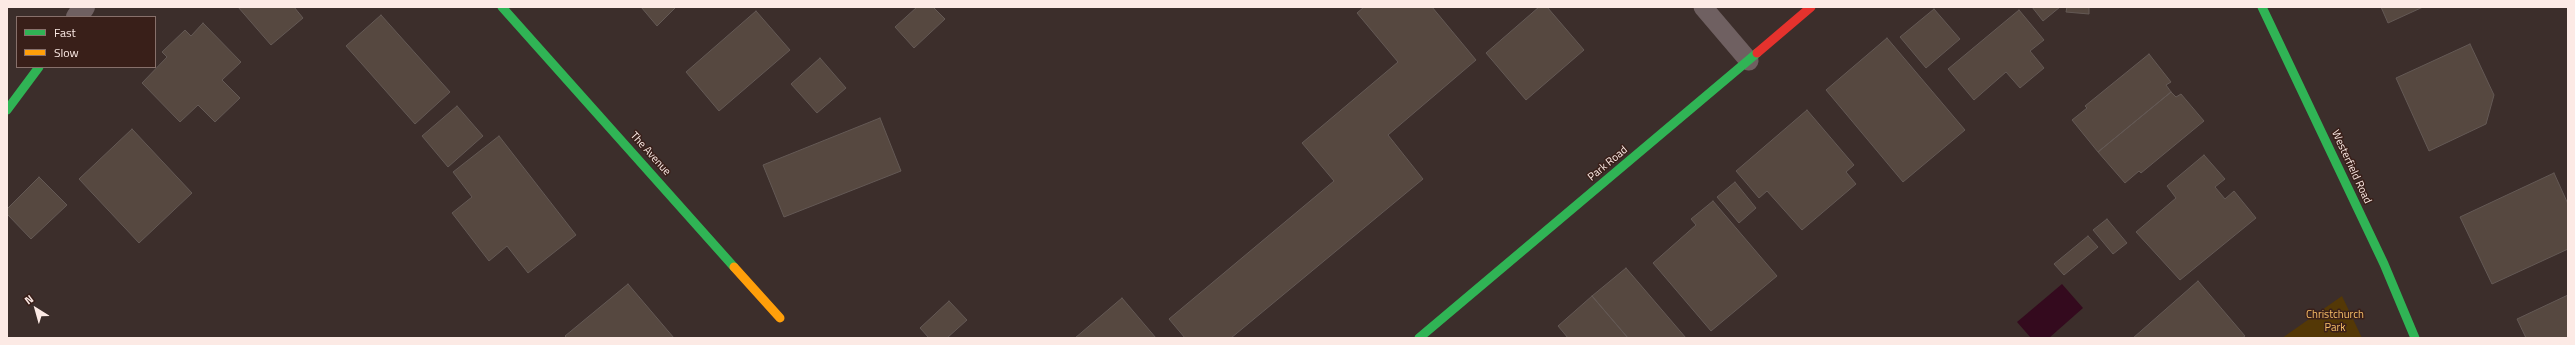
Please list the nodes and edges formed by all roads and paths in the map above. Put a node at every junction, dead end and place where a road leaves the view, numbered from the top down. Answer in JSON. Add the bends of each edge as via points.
{"nodes":[{"id":1,"x":84,"y":7,"type":"edge"},
{"id":2,"x":502,"y":7,"type":"edge"},
{"id":3,"x":1703,"y":7,"type":"edge"},
{"id":4,"x":1811,"y":7,"type":"edge"},
{"id":5,"x":2262,"y":7,"type":"edge"},
{"id":6,"x":77,"y":16,"type":"edge"},
{"id":7,"x":1749,"y":61,"type":"junction"},
{"id":8,"x":38,"y":68,"type":"edge"},
{"id":9,"x":7,"y":110,"type":"edge"},
{"id":10,"x":780,"y":318,"type":"dead end"},
{"id":11,"x":1419,"y":338,"type":"edge"},
{"id":12,"x":2415,"y":338,"type":"edge"}],
"edges":[{"from":1,"to":6,"type":"street"},
{"from":2,"to":10,"type":"street","name":"The Avenue"},
{"from":3,"to":7,"type":"lane"},
{"from":4,"to":7,"type":"street","name":"Park Road"},
{"from":5,"to":12,"type":"street","name":"Westerfield Road","via":[[2384,264]]},
{"from":7,"to":11,"type":"street","name":"Park Road"},
{"from":8,"to":9,"type":"street"}]}
